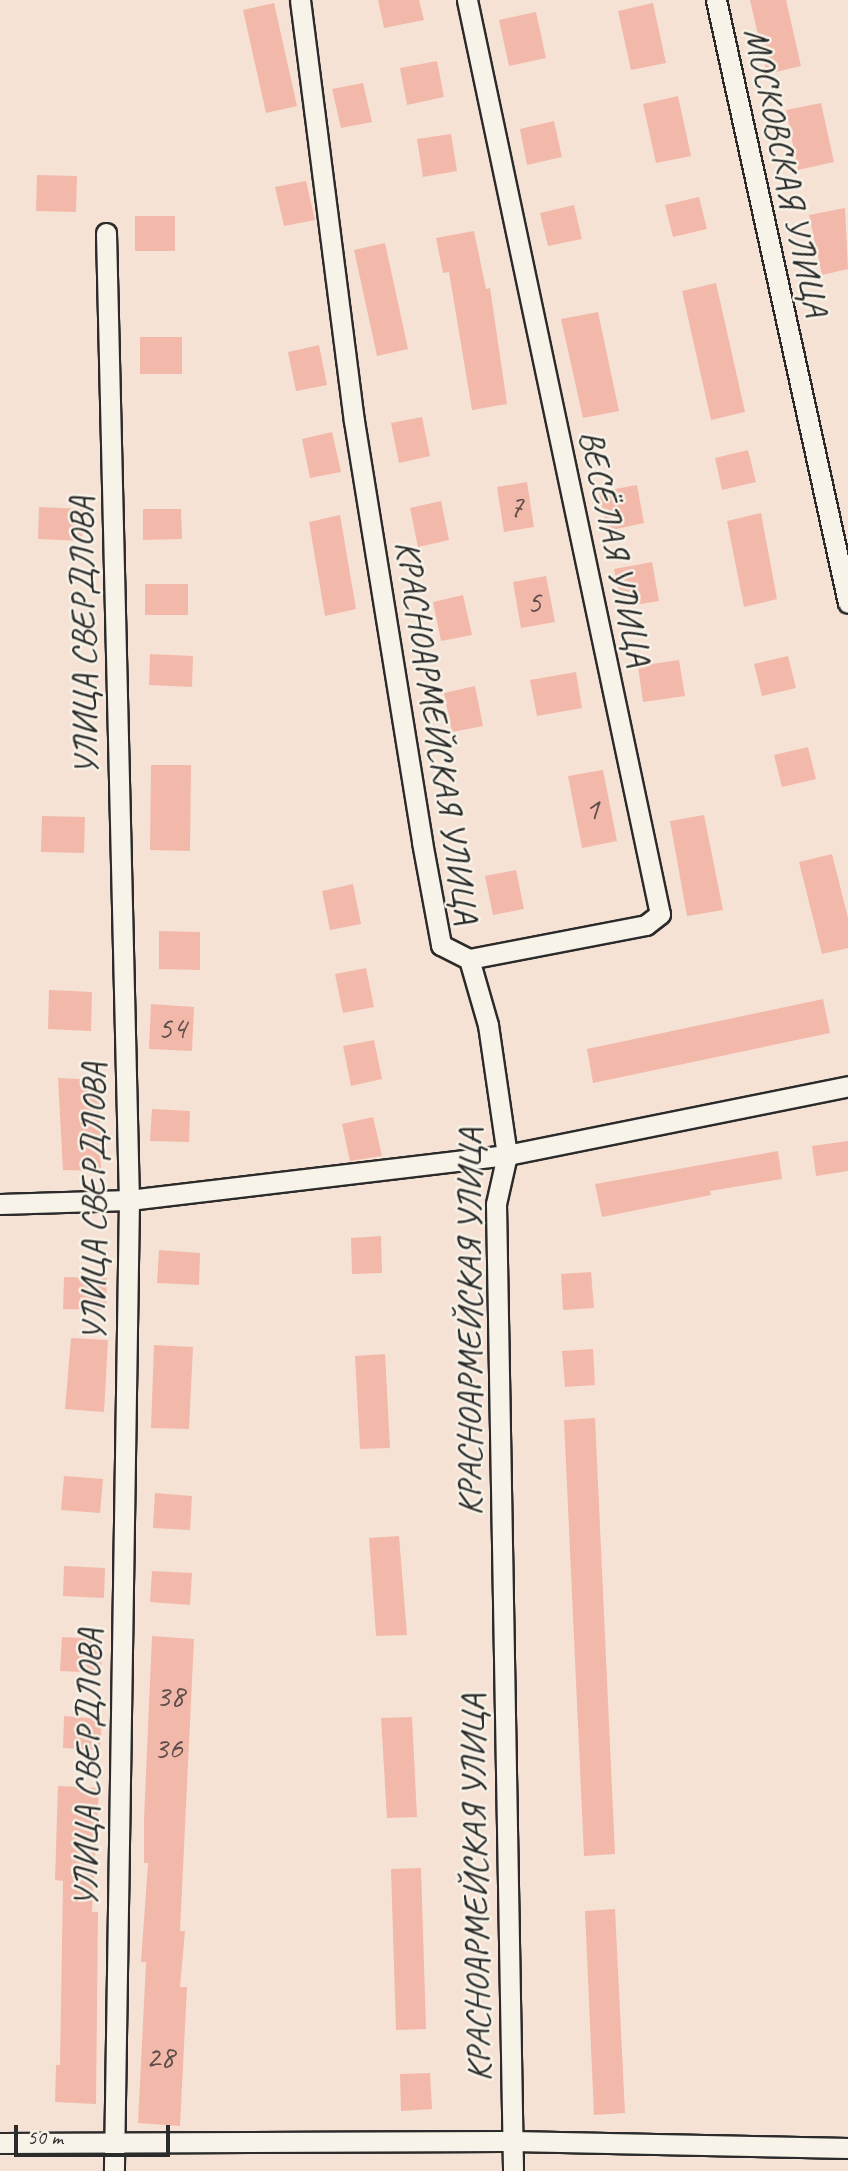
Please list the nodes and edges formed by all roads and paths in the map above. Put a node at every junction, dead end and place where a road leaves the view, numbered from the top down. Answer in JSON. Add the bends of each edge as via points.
{"nodes":[{"id":1,"x":300,"y":0,"type":"edge"},
{"id":2,"x":467,"y":0,"type":"edge"},
{"id":3,"x":716,"y":0,"type":"edge"},
{"id":4,"x":106,"y":233,"type":"dead end"},
{"id":5,"x":848,"y":603,"type":"edge"},
{"id":6,"x":469,"y":959,"type":"junction"},
{"id":7,"x":848,"y":1086,"type":"edge"},
{"id":8,"x":507,"y":1155,"type":"junction"},
{"id":9,"x":129,"y":1200,"type":"junction"},
{"id":10,"x":0,"y":1204,"type":"edge"},
{"id":11,"x":512,"y":2141,"type":"junction"},
{"id":12,"x":0,"y":2143,"type":"edge"},
{"id":13,"x":114,"y":2143,"type":"junction"},
{"id":14,"x":848,"y":2148,"type":"edge"},
{"id":15,"x":114,"y":2171,"type":"edge"},
{"id":16,"x":513,"y":2171,"type":"edge"}],
"edges":[{"from":1,"to":6,"type":"street","name":"КРАСНОАРМЕЙСКАЯ УЛИЦА","via":[[354,421],[422,842],[441,945]]},
{"from":2,"to":6,"type":"street","name":"ВЕСЁЛАЯ УЛИЦА","via":[[660,914],[646,925]]},
{"from":3,"to":5,"type":"street","name":"МОСКОВСКАЯ УЛИЦА"},
{"from":4,"to":9,"type":"street","name":"УЛИЦА СВЕРДЛОВА"},
{"from":6,"to":8,"type":"street","name":"КРАСНОАРМЕЙСКАЯ УЛИЦА","via":[[488,1026]]},
{"from":7,"to":8,"type":"street"},
{"from":8,"to":9,"type":"street"},
{"from":8,"to":11,"type":"street","name":"КРАСНОАРМЕЙСКАЯ УЛИЦА","via":[[496,1204]]},
{"from":9,"to":10,"type":"street"},
{"from":9,"to":13,"type":"street","name":"УЛИЦА СВЕРДЛОВА"},
{"from":11,"to":13,"type":"street"},
{"from":11,"to":14,"type":"street"},
{"from":11,"to":16,"type":"street","name":"КРАСНОАРМЕЙСКАЯ УЛИЦА"},
{"from":12,"to":13,"type":"street"},
{"from":13,"to":15,"type":"street","name":"УЛИЦА СВЕРДЛОВА"}]}
